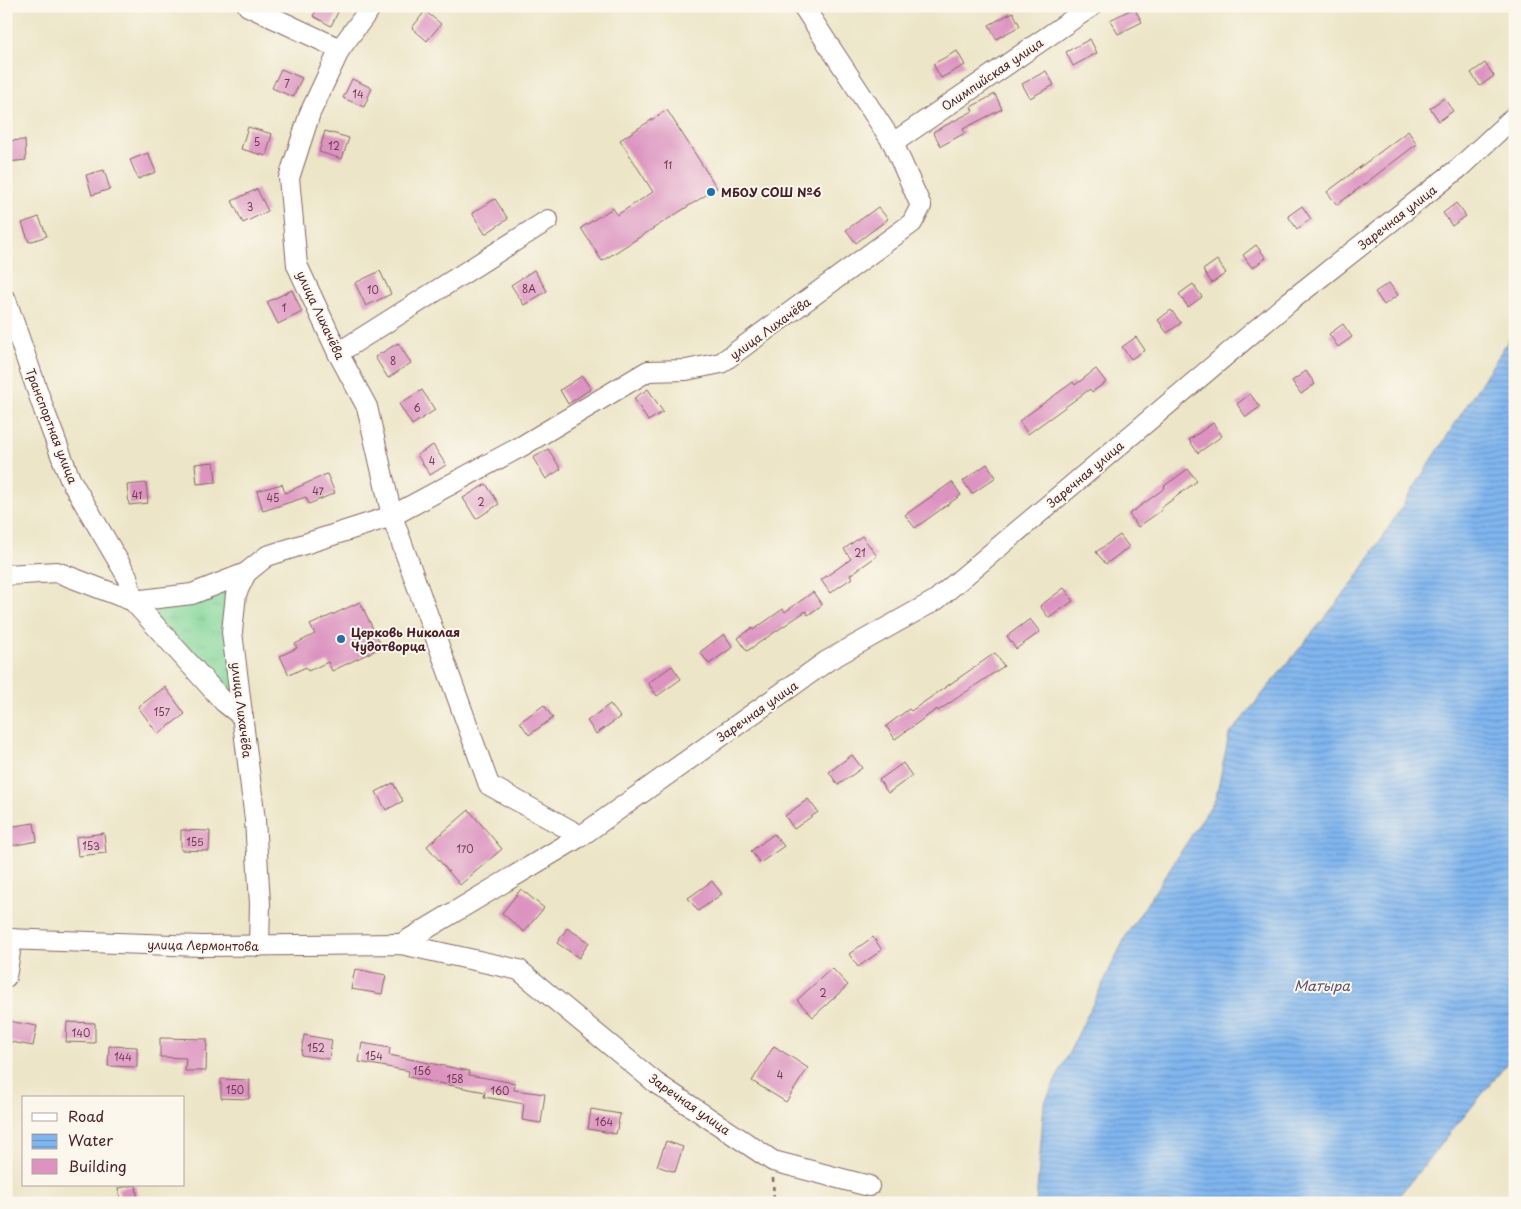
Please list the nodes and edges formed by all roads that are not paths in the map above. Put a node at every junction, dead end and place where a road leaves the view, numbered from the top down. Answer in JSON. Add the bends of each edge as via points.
{"nodes":[{"id":1,"x":248,"y":6,"type":"edge"},
{"id":2,"x":372,"y":6,"type":"edge"},
{"id":3,"x":803,"y":6,"type":"edge"},
{"id":4,"x":1092,"y":6,"type":"edge"},
{"id":5,"x":340,"y":49,"type":"junction"},
{"id":6,"x":1515,"y":116,"type":"edge"},
{"id":7,"x":893,"y":143,"type":"junction"},
{"id":8,"x":548,"y":220,"type":"dead end"},
{"id":9,"x":6,"y":300,"type":"edge"},
{"id":10,"x":338,"y":353,"type":"junction"},
{"id":11,"x":392,"y":516,"type":"junction"},
{"id":12,"x":246,"y":573,"type":"junction"},
{"id":13,"x":6,"y":575,"type":"edge"},
{"id":14,"x":133,"y":601,"type":"junction"},
{"id":15,"x":243,"y":717,"type":"junction"},
{"id":16,"x":581,"y":836,"type":"junction"},
{"id":17,"x":9,"y":939,"type":"edge"},
{"id":18,"x":400,"y":944,"type":"junction"},
{"id":19,"x":259,"y":946,"type":"junction"},
{"id":20,"x":6,"y":976,"type":"edge"},
{"id":21,"x":868,"y":1186,"type":"dead end"}],
"edges":[{"from":1,"to":5,"type":"street"},
{"from":2,"to":5,"type":"street","name":"улица Лихачёва"},
{"from":3,"to":7,"type":"street","name":"улица Лихачёва"},
{"from":4,"to":7,"type":"street","name":"Олимпийская улица"},
{"from":5,"to":10,"type":"street","name":"улица Лихачёва","via":[[310,113],[289,178],[297,265]]},
{"from":6,"to":16,"type":"street","name":"Заречная улица","via":[[1459,168],[1289,302],[936,600],[826,661]]},
{"from":7,"to":11,"type":"street","name":"улица Лихачёва","via":[[921,206],[912,223],[904,229],[721,364],[686,370],[648,371],[522,446]]},
{"from":8,"to":10,"type":"street"},
{"from":9,"to":14,"type":"street","name":"Транспортная улица","via":[[70,479],[127,576]]},
{"from":10,"to":11,"type":"street","name":"улица Лихачёва","via":[[367,407]]},
{"from":11,"to":12,"type":"street","name":"улица Лихачёва","via":[[268,556]]},
{"from":11,"to":16,"type":"street","name":"улица Лихачёва","via":[[489,785]]},
{"from":12,"to":14,"type":"street","name":"Транспортная улица","via":[[192,594]]},
{"from":12,"to":15,"type":"street","name":"улица Лихачёва","via":[[236,594],[232,632]]},
{"from":13,"to":14,"type":"street","name":"Транспортная улица","via":[[57,572]]},
{"from":14,"to":15,"type":"street","name":"Транспортная улица","via":[[224,702]]},
{"from":15,"to":19,"type":"street","name":"улица Лихачёва","via":[[256,820]]},
{"from":16,"to":18,"type":"street","name":"Заречная улица"},
{"from":17,"to":19,"type":"street","name":"улица Лермонтова"},
{"from":17,"to":20,"type":"street"},
{"from":18,"to":19,"type":"street","name":"улица Лермонтова"},
{"from":18,"to":21,"type":"street","name":"Заречная улица","via":[[519,970],[656,1083],[773,1161]]}]}
